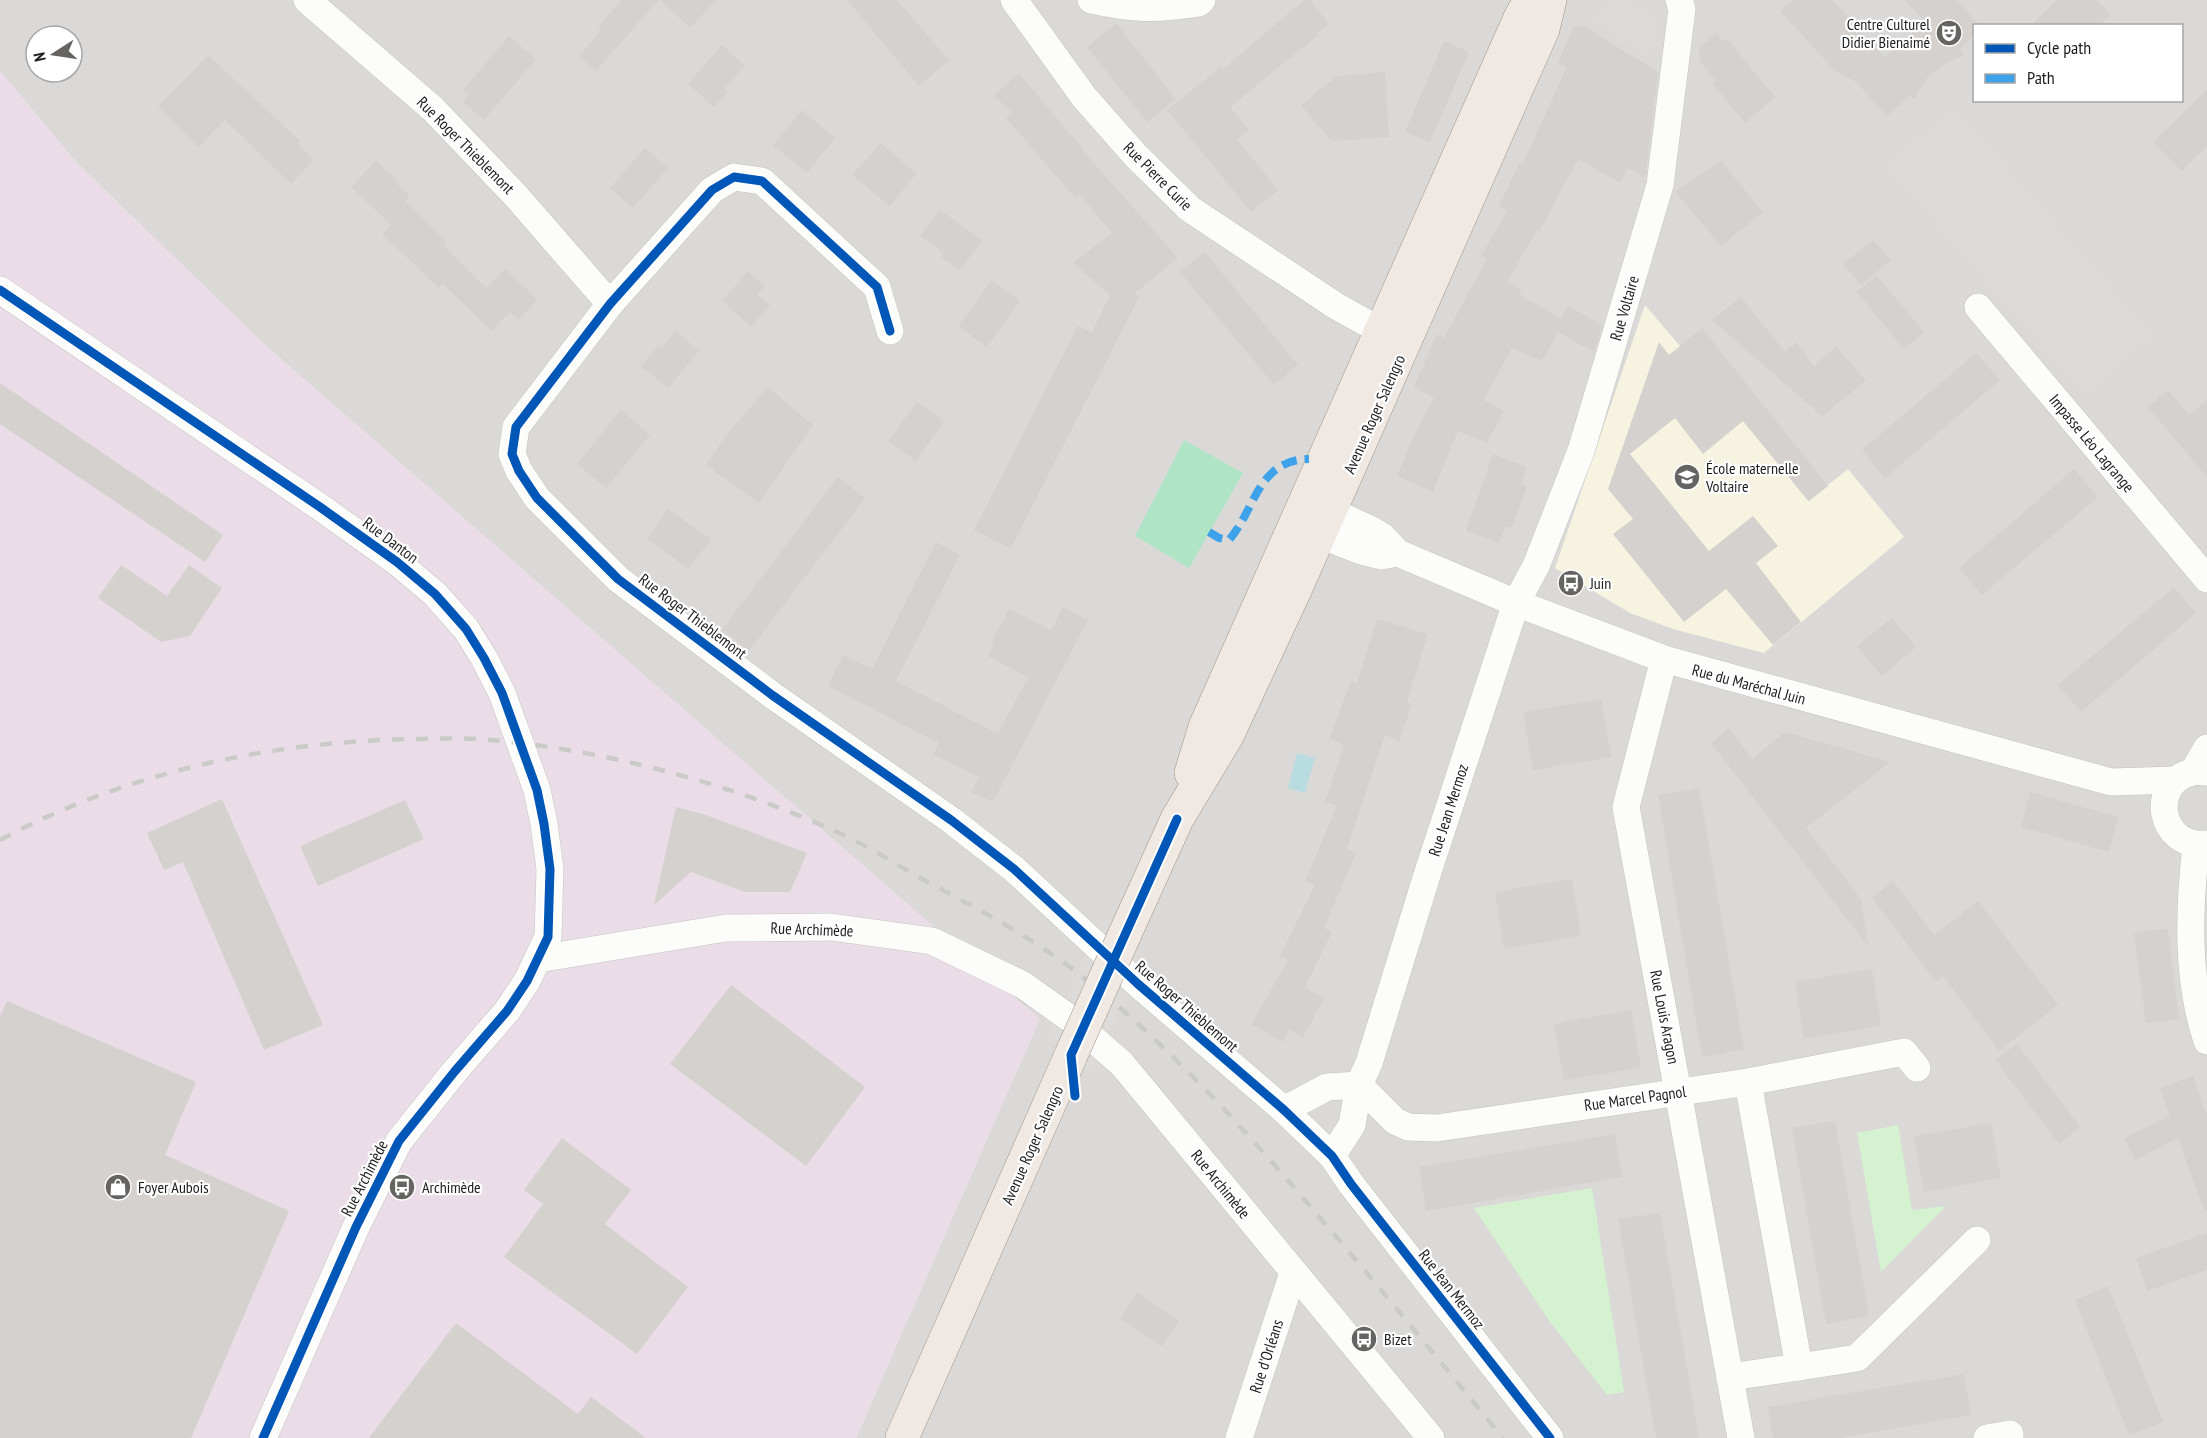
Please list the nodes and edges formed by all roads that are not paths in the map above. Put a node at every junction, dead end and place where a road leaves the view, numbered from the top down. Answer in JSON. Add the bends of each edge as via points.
{"nodes":[{"id":1,"x":307,"y":0,"type":"edge"},
{"id":2,"x":1091,"y":0,"type":"edge"},
{"id":3,"x":1202,"y":0,"type":"edge"},
{"id":4,"x":1530,"y":0,"type":"edge"},
{"id":5,"x":1550,"y":0,"type":"edge"},
{"id":6,"x":1679,"y":0,"type":"edge"},
{"id":7,"x":1020,"y":1,"type":"edge"},
{"id":8,"x":0,"y":290,"type":"edge"},
{"id":9,"x":610,"y":304,"type":"junction"},
{"id":10,"x":1978,"y":307,"type":"dead end"},
{"id":11,"x":890,"y":331,"type":"dead end"},
{"id":12,"x":1393,"y":338,"type":"junction"},
{"id":13,"x":1313,"y":517,"type":"junction"},
{"id":14,"x":2207,"y":579,"type":"edge"},
{"id":15,"x":1516,"y":603,"type":"junction"},
{"id":16,"x":1664,"y":659,"type":"junction"},
{"id":17,"x":2207,"y":748,"type":"edge"},
{"id":18,"x":2192,"y":775,"type":"edge"},
{"id":19,"x":2111,"y":782,"type":"junction"},
{"id":20,"x":2164,"y":816,"type":"junction"},
{"id":21,"x":2201,"y":845,"type":"edge"},
{"id":22,"x":538,"y":959,"type":"junction"},
{"id":23,"x":2207,"y":1041,"type":"edge"},
{"id":24,"x":1917,"y":1068,"type":"dead end"},
{"id":25,"x":1748,"y":1082,"type":"junction"},
{"id":26,"x":1359,"y":1085,"type":"junction"},
{"id":27,"x":1679,"y":1091,"type":"junction"},
{"id":28,"x":1284,"y":1110,"type":"junction"},
{"id":29,"x":1332,"y":1156,"type":"junction"},
{"id":30,"x":1977,"y":1240,"type":"dead end"},
{"id":31,"x":1293,"y":1273,"type":"junction"},
{"id":32,"x":1799,"y":1366,"type":"junction"},
{"id":33,"x":1730,"y":1377,"type":"junction"},
{"id":34,"x":263,"y":1438,"type":"edge"},
{"id":35,"x":902,"y":1438,"type":"edge"},
{"id":36,"x":1239,"y":1438,"type":"edge"},
{"id":37,"x":1431,"y":1438,"type":"edge"},
{"id":38,"x":1550,"y":1438,"type":"edge"},
{"id":39,"x":1741,"y":1438,"type":"edge"},
{"id":40,"x":1987,"y":1438,"type":"edge"},
{"id":41,"x":2010,"y":1438,"type":"edge"}],
"edges":[{"from":1,"to":9,"type":"street","name":"Rue Roger Thieblemont","via":[[433,109]]},
{"from":2,"to":3,"type":"street","via":[[1123,7],[1164,9]]},
{"from":4,"to":12,"type":"main road","name":"Avenue Roger Salengro"},
{"from":5,"to":12,"type":"main road","name":"Avenue Roger Salengro","via":[[1544,29]]},
{"from":6,"to":15,"type":"street","name":"Rue Voltaire","via":[[1682,9],[1660,185],[1581,451],[1536,566]]},
{"from":7,"to":12,"type":"street","name":"Rue Pierre Curie","via":[[1084,97],[1190,209],[1336,306]]},
{"from":8,"to":22,"type":"street","name":"Rue Danton","via":[[397,562],[435,594],[466,629],[502,693],[537,790],[550,869],[548,937]]},
{"from":9,"to":11,"type":"street","name":"Rue Roger Thieblemont","via":[[712,190],[734,177],[762,181],[877,287]]},
{"from":9,"to":28,"type":"street","name":"Rue Roger Thieblemont","via":[[516,428],[512,454],[537,498],[618,579],[1014,869],[1138,984]]},
{"from":10,"to":14,"type":"street","name":"Impasse Léo Lagrange"},
{"from":12,"to":13,"type":"main road","name":"Avenue Roger Salengro"},
{"from":13,"to":15,"type":"street","name":"Rue du Maréchal Juin","via":[[1362,551],[1381,556],[1398,553]]},
{"from":13,"to":35,"type":"main road","name":"Avenue Roger Salengro","bridge":true,"via":[[1227,736],[1177,819]]},
{"from":15,"to":16,"type":"street","name":"Rue du Maréchal Juin"},
{"from":15,"to":26,"type":"street","name":"Rue Jean Mermoz"},
{"from":16,"to":19,"type":"street","name":"Rue du Maréchal Juin"},
{"from":16,"to":27,"type":"street","name":"Rue Louis Aragon","via":[[1626,807]]},
{"from":17,"to":18,"type":"street"},
{"from":18,"to":19,"type":"street","name":"Rue du Maréchal Juin"},
{"from":18,"to":20,"type":"street","via":[[2165,796]]},
{"from":19,"to":20,"type":"street","name":"Rue du Maréchal Juin"},
{"from":20,"to":21,"type":"street","via":[[2175,835]]},
{"from":21,"to":23,"type":"street","via":[[2189,928],[2195,986]]},
{"from":22,"to":31,"type":"street","name":"Rue Archimède","via":[[726,928],[831,927],[932,941],[1023,985],[1072,1020],[1122,1064]]},
{"from":22,"to":34,"type":"street","name":"Rue Archimède","via":[[507,1011],[399,1141],[356,1227]]},
{"from":24,"to":25,"type":"street","name":"Rue Marcel Pagnol","via":[[1904,1053]]},
{"from":25,"to":27,"type":"street","name":"Rue Marcel Pagnol"},
{"from":25,"to":32,"type":"street"},
{"from":26,"to":27,"type":"street","name":"Rue Marcel Pagnol","via":[[1395,1121],[1408,1127],[1437,1128]]},
{"from":26,"to":28,"type":"street","via":[[1327,1087]]},
{"from":26,"to":29,"type":"street","name":"Rue Jean Mermoz","via":[[1352,1125]]},
{"from":27,"to":33,"type":"street","name":"Rue Louis Aragon"},
{"from":28,"to":29,"type":"street","name":"Rue Roger Thieblemont"},
{"from":29,"to":38,"type":"street","name":"Rue Jean Mermoz"},
{"from":30,"to":32,"type":"street","via":[[1857,1358]]},
{"from":31,"to":36,"type":"street","name":"Rue d'Orléans"},
{"from":31,"to":37,"type":"street","name":"Rue Archimède"},
{"from":32,"to":33,"type":"street"},
{"from":33,"to":39,"type":"street","name":"Rue Louis Aragon"},
{"from":40,"to":41,"type":"street","via":[[2010,1434]]}]}
